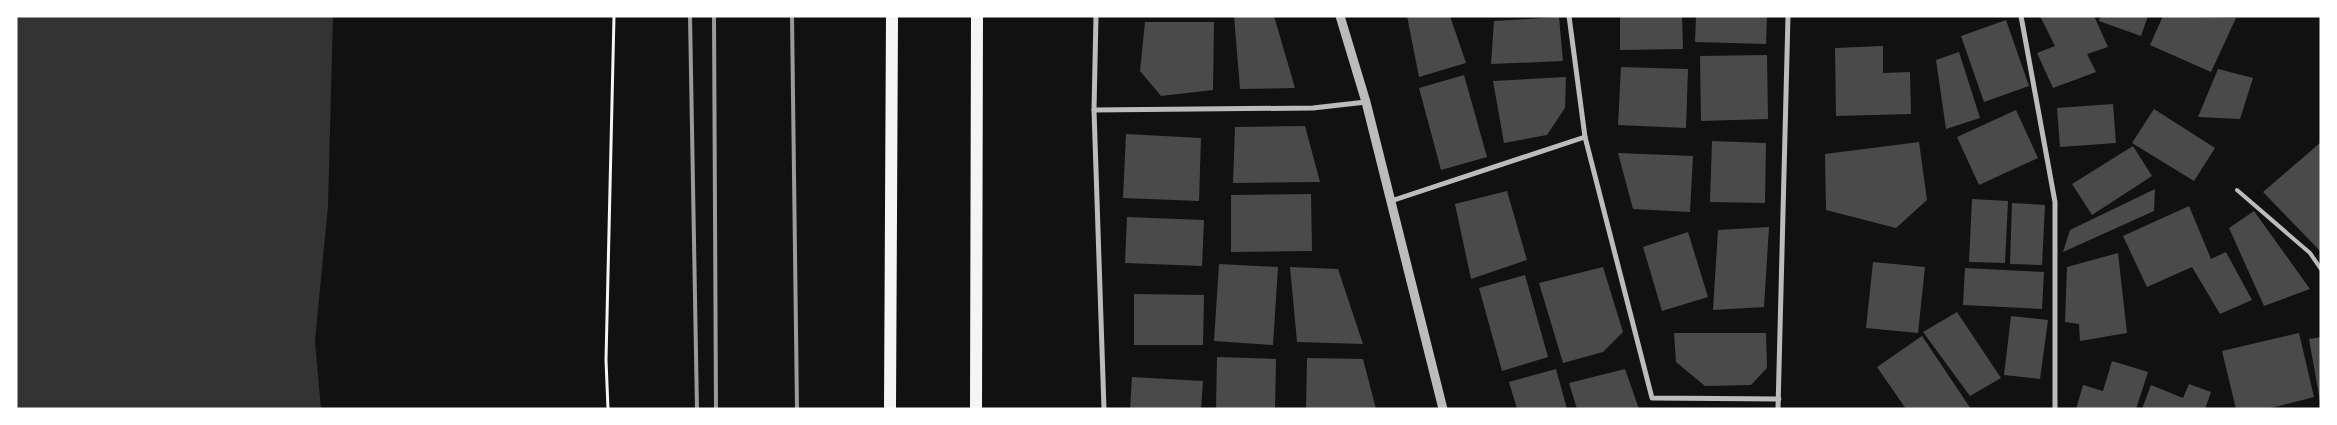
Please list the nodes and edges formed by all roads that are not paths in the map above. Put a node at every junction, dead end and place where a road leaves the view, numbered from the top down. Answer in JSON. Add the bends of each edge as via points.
{"nodes":[{"id":1,"x":892,"y":16,"type":"edge"},
{"id":2,"x":977,"y":16,"type":"edge"},
{"id":3,"x":1096,"y":16,"type":"edge"},
{"id":4,"x":1340,"y":16,"type":"edge"},
{"id":5,"x":1568,"y":16,"type":"edge"},
{"id":6,"x":1788,"y":16,"type":"edge"},
{"id":7,"x":2021,"y":16,"type":"edge"},
{"id":8,"x":1366,"y":102,"type":"junction"},
{"id":9,"x":1094,"y":110,"type":"junction"},
{"id":10,"x":1585,"y":137,"type":"junction"},
{"id":11,"x":2237,"y":190,"type":"dead end"},
{"id":12,"x":1391,"y":201,"type":"junction"},
{"id":13,"x":2321,"y":269,"type":"edge"},
{"id":14,"x":1779,"y":399,"type":"junction"},
{"id":15,"x":890,"y":409,"type":"edge"},
{"id":16,"x":976,"y":409,"type":"edge"},
{"id":17,"x":1104,"y":409,"type":"edge"},
{"id":18,"x":1443,"y":409,"type":"edge"},
{"id":19,"x":1778,"y":409,"type":"edge"},
{"id":20,"x":2055,"y":409,"type":"edge"}],
"edges":[{"from":1,"to":15,"type":"main road"},
{"from":2,"to":16,"type":"main road"},
{"from":3,"to":9,"type":"street"},
{"from":4,"to":8,"type":"street"},
{"from":5,"to":10,"type":"street"},
{"from":6,"to":14,"type":"street"},
{"from":7,"to":20,"type":"street","via":[[2055,202]]},
{"from":8,"to":9,"type":"street","via":[[1313,108]]},
{"from":8,"to":12,"type":"street"},
{"from":9,"to":17,"type":"street"},
{"from":10,"to":12,"type":"street"},
{"from":10,"to":14,"type":"street","via":[[1652,398]]},
{"from":11,"to":13,"type":"lane","via":[[2310,253]]},
{"from":12,"to":18,"type":"street"},
{"from":14,"to":19,"type":"street"}]}
